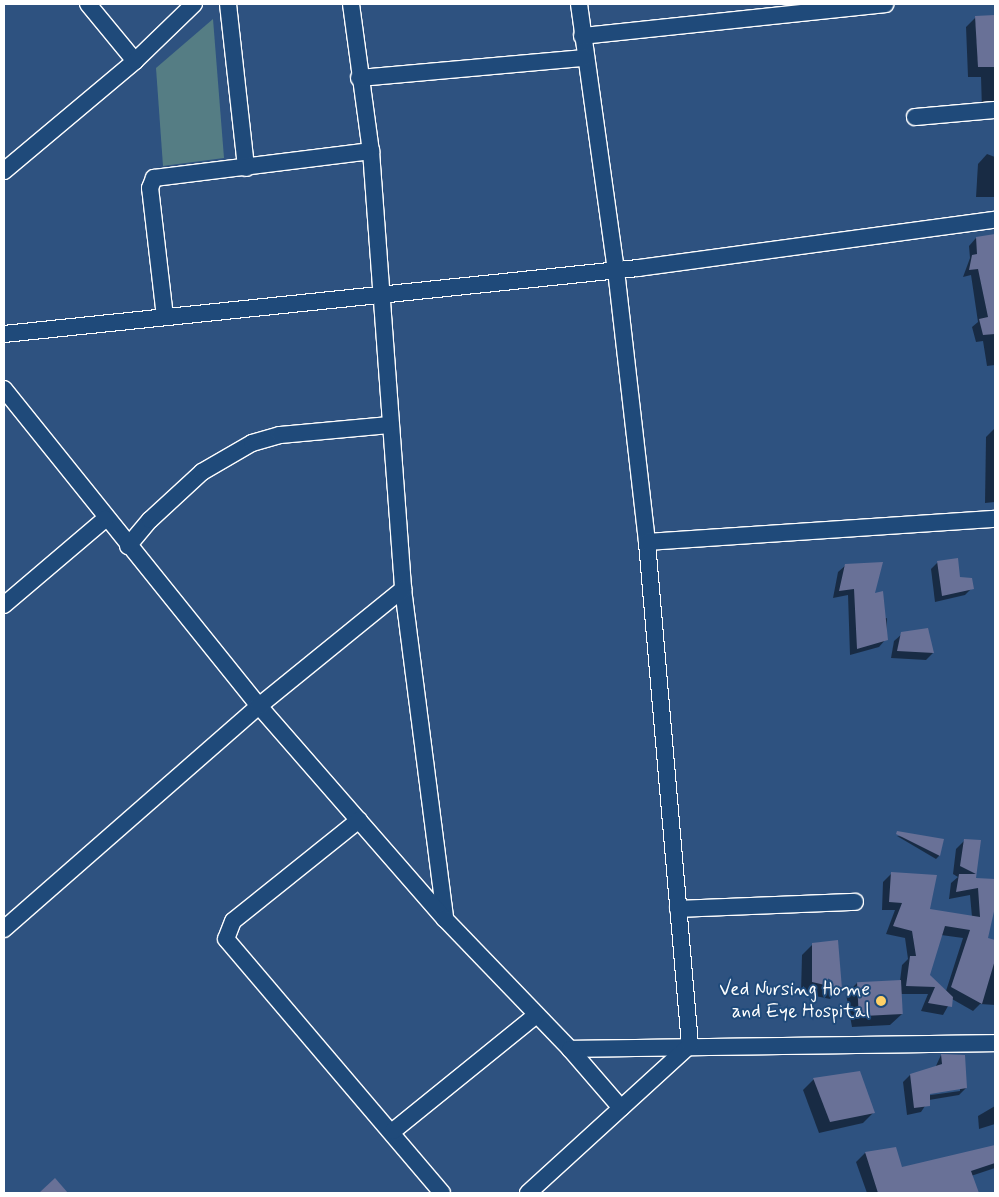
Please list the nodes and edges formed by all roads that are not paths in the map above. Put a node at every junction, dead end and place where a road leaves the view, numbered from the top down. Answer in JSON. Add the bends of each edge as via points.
{"nodes":[{"id":1,"x":88,"y":4,"type":"edge"},
{"id":2,"x":194,"y":4,"type":"edge"},
{"id":3,"x":228,"y":4,"type":"edge"},
{"id":4,"x":351,"y":4,"type":"edge"},
{"id":5,"x":579,"y":4,"type":"edge"},
{"id":6,"x":885,"y":4,"type":"edge"},
{"id":7,"x":582,"y":36,"type":"junction"},
{"id":8,"x":585,"y":58,"type":"junction"},
{"id":9,"x":135,"y":60,"type":"junction"},
{"id":10,"x":359,"y":78,"type":"junction"},
{"id":11,"x":995,"y":110,"type":"edge"},
{"id":12,"x":915,"y":117,"type":"dead end"},
{"id":13,"x":370,"y":152,"type":"junction"},
{"id":14,"x":246,"y":168,"type":"junction"},
{"id":15,"x":4,"y":171,"type":"edge"},
{"id":16,"x":995,"y":220,"type":"edge"},
{"id":17,"x":616,"y":270,"type":"junction"},
{"id":18,"x":380,"y":294,"type":"junction"},
{"id":19,"x":165,"y":317,"type":"junction"},
{"id":20,"x":4,"y":334,"type":"edge"},
{"id":21,"x":4,"y":389,"type":"edge"},
{"id":22,"x":390,"y":426,"type":"junction"},
{"id":23,"x":105,"y":519,"type":"junction"},
{"id":24,"x":995,"y":520,"type":"edge"},
{"id":25,"x":647,"y":542,"type":"junction"},
{"id":26,"x":128,"y":546,"type":"junction"},
{"id":27,"x":403,"y":589,"type":"junction"},
{"id":28,"x":6,"y":597,"type":"edge"},
{"id":29,"x":259,"y":706,"type":"junction"},
{"id":30,"x":359,"y":820,"type":"junction"},
{"id":31,"x":855,"y":902,"type":"dead end"},
{"id":32,"x":678,"y":909,"type":"junction"},
{"id":33,"x":445,"y":919,"type":"junction"},
{"id":34,"x":4,"y":929,"type":"edge"},
{"id":35,"x":536,"y":1016,"type":"junction"},
{"id":36,"x":995,"y":1044,"type":"edge"},
{"id":37,"x":690,"y":1045,"type":"junction"},
{"id":38,"x":570,"y":1049,"type":"junction"},
{"id":39,"x":621,"y":1108,"type":"junction"},
{"id":40,"x":393,"y":1131,"type":"junction"},
{"id":41,"x":442,"y":1193,"type":"edge"},
{"id":42,"x":528,"y":1193,"type":"edge"}],
"edges":[{"from":1,"to":9,"type":"street"},
{"from":2,"to":9,"type":"street"},
{"from":3,"to":14,"type":"street"},
{"from":4,"to":10,"type":"street"},
{"from":5,"to":7,"type":"street"},
{"from":6,"to":7,"type":"street"},
{"from":7,"to":8,"type":"street"},
{"from":8,"to":10,"type":"street"},
{"from":8,"to":17,"type":"street"},
{"from":9,"to":15,"type":"street"},
{"from":10,"to":13,"type":"street"},
{"from":11,"to":12,"type":"street"},
{"from":13,"to":14,"type":"street"},
{"from":13,"to":18,"type":"street"},
{"from":14,"to":19,"type":"street","via":[[158,176],[151,182]]},
{"from":16,"to":17,"type":"street"},
{"from":17,"to":18,"type":"street"},
{"from":17,"to":25,"type":"street"},
{"from":18,"to":19,"type":"street"},
{"from":18,"to":22,"type":"street"},
{"from":19,"to":20,"type":"street"},
{"from":21,"to":23,"type":"street"},
{"from":22,"to":26,"type":"street","via":[[280,436],[252,443],[202,472],[150,520]]},
{"from":22,"to":27,"type":"street"},
{"from":23,"to":26,"type":"street"},
{"from":23,"to":28,"type":"street"},
{"from":24,"to":25,"type":"street"},
{"from":25,"to":32,"type":"street"},
{"from":26,"to":29,"type":"street"},
{"from":27,"to":29,"type":"street"},
{"from":27,"to":33,"type":"street"},
{"from":29,"to":30,"type":"street"},
{"from":29,"to":34,"type":"street"},
{"from":30,"to":33,"type":"street"},
{"from":30,"to":40,"type":"street","via":[[233,921],[226,939]]},
{"from":31,"to":32,"type":"street"},
{"from":32,"to":37,"type":"street"},
{"from":33,"to":35,"type":"street"},
{"from":35,"to":38,"type":"street"},
{"from":35,"to":40,"type":"street"},
{"from":36,"to":37,"type":"street"},
{"from":37,"to":38,"type":"street"},
{"from":37,"to":39,"type":"street"},
{"from":38,"to":39,"type":"street"},
{"from":39,"to":42,"type":"street"},
{"from":40,"to":41,"type":"street"}]}
